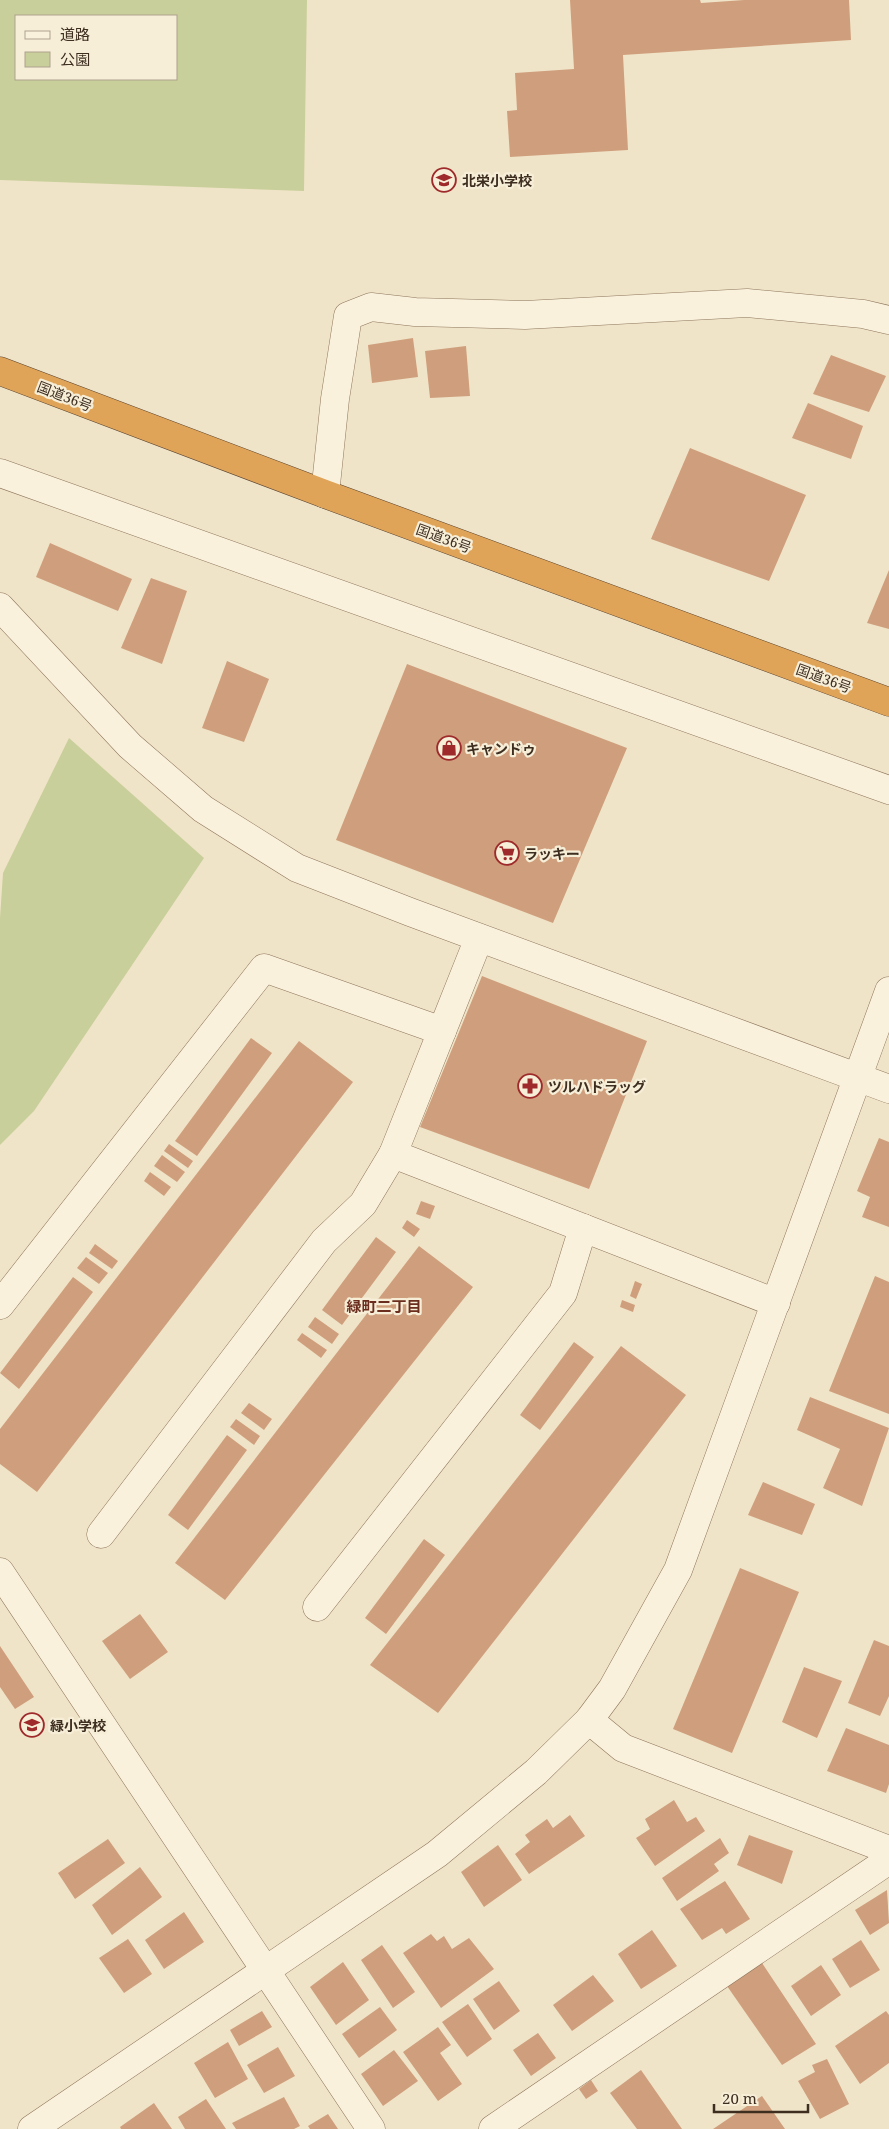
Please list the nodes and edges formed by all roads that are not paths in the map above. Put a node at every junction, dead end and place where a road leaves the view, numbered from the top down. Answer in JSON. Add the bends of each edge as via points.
{"nodes":[{"id":1,"x":889,"y":320,"type":"edge"},
{"id":2,"x":0,"y":371,"type":"edge"},
{"id":3,"x":0,"y":473,"type":"edge"},
{"id":4,"x":325,"y":494,"type":"junction"},
{"id":5,"x":0,"y":607,"type":"edge"},
{"id":6,"x":889,"y":702,"type":"edge"},
{"id":7,"x":889,"y":790,"type":"edge"},
{"id":8,"x":479,"y":938,"type":"junction"},
{"id":9,"x":889,"y":991,"type":"edge"},
{"id":10,"x":442,"y":1031,"type":"junction"},
{"id":11,"x":856,"y":1077,"type":"junction"},
{"id":12,"x":889,"y":1089,"type":"edge"},
{"id":13,"x":393,"y":1154,"type":"junction"},
{"id":14,"x":583,"y":1228,"type":"junction"},
{"id":15,"x":776,"y":1303,"type":"junction"},
{"id":16,"x":0,"y":1305,"type":"edge"},
{"id":17,"x":102,"y":1534,"type":"dead end"},
{"id":18,"x":0,"y":1572,"type":"edge"},
{"id":19,"x":316,"y":1607,"type":"dead end"},
{"id":20,"x":588,"y":1720,"type":"junction"},
{"id":21,"x":889,"y":1850,"type":"edge"},
{"id":22,"x":889,"y":1860,"type":"edge"},
{"id":23,"x":264,"y":1971,"type":"junction"},
{"id":24,"x":32,"y":2129,"type":"edge"},
{"id":25,"x":371,"y":2129,"type":"edge"},
{"id":26,"x":493,"y":2129,"type":"edge"}],
"edges":[{"from":1,"to":4,"type":"street","via":[[863,314],[747,303],[525,314],[415,312],[371,307],[348,316]]},
{"from":2,"to":4,"type":"highway","name":"国道36号"},
{"from":3,"to":7,"type":"street"},
{"from":4,"to":6,"type":"highway","name":"国道36号"},
{"from":5,"to":8,"type":"street","via":[[130,746],[202,809],[296,868]]},
{"from":8,"to":10,"type":"street"},
{"from":8,"to":11,"type":"street"},
{"from":9,"to":11,"type":"street"},
{"from":10,"to":13,"type":"street"},
{"from":10,"to":16,"type":"street","via":[[264,968]]},
{"from":11,"to":12,"type":"street"},
{"from":11,"to":15,"type":"street"},
{"from":13,"to":14,"type":"street"},
{"from":13,"to":17,"type":"street","via":[[363,1204],[324,1241]]},
{"from":14,"to":15,"type":"street"},
{"from":14,"to":19,"type":"street","via":[[563,1292]]},
{"from":15,"to":20,"type":"street","via":[[678,1570],[612,1689]]},
{"from":18,"to":23,"type":"street"},
{"from":20,"to":21,"type":"street","via":[[623,1748]]},
{"from":20,"to":23,"type":"street","via":[[536,1772],[437,1854]]},
{"from":22,"to":26,"type":"street"},
{"from":23,"to":24,"type":"street"},
{"from":23,"to":25,"type":"street"}]}
